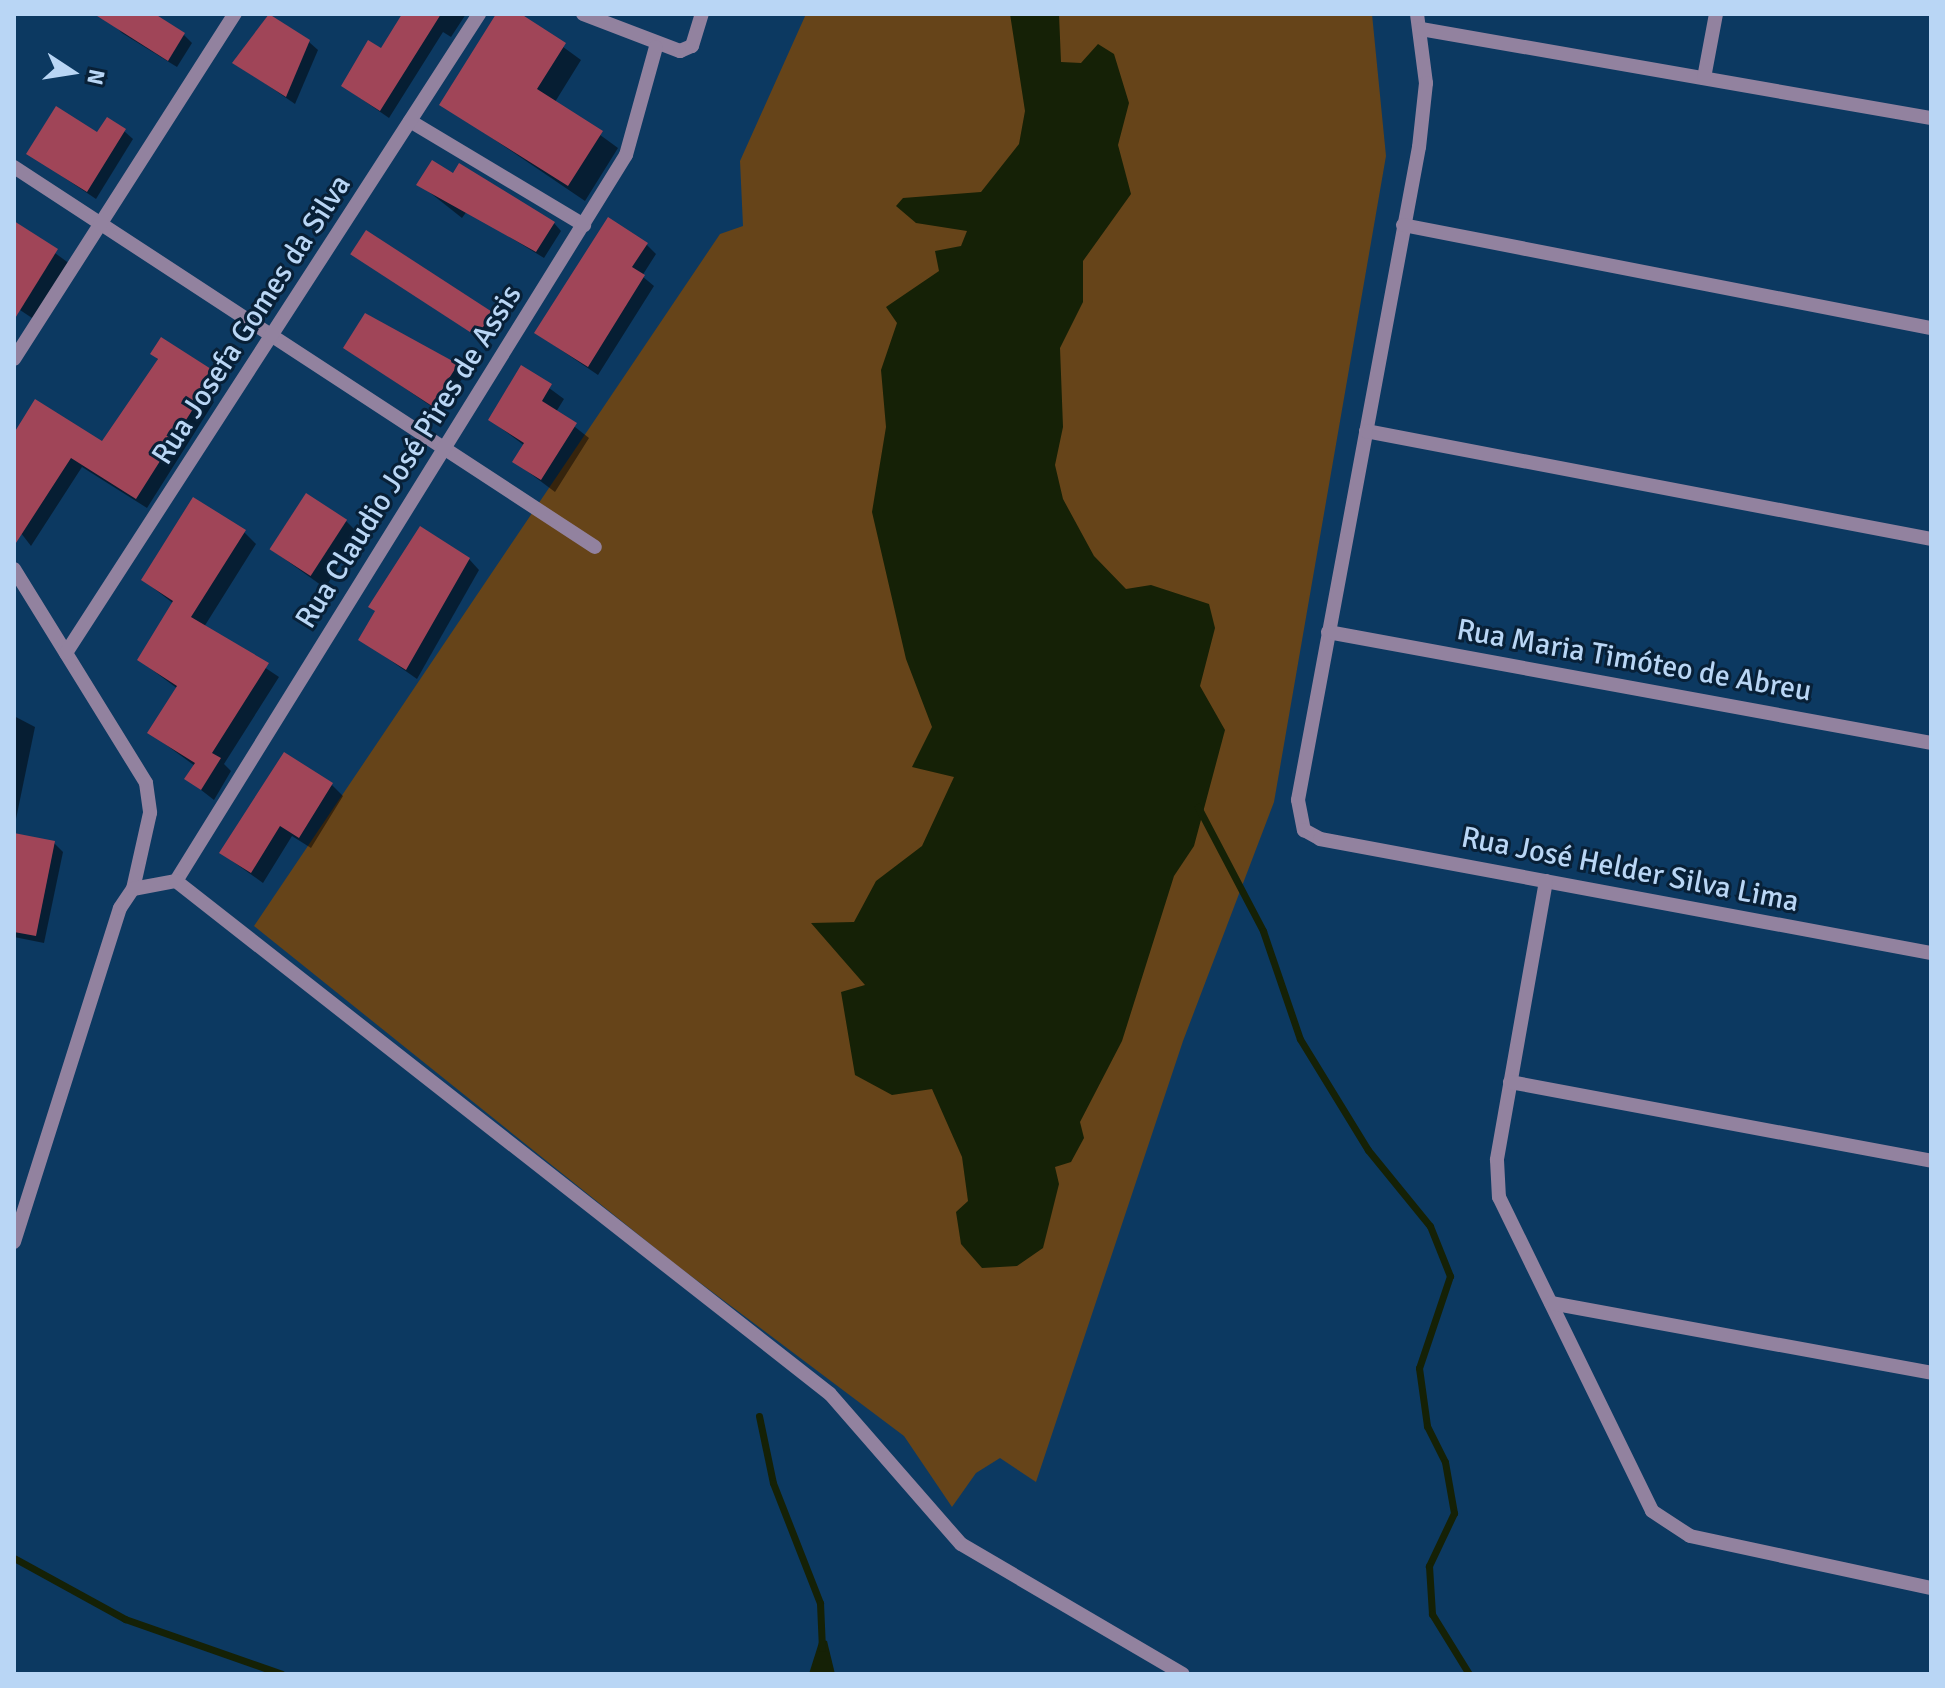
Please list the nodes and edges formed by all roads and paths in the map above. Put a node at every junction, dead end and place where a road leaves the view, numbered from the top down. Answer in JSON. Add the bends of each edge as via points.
{"nodes":[{"id":1,"x":235,"y":14,"type":"edge"},
{"id":2,"x":479,"y":14,"type":"edge"},
{"id":3,"x":583,"y":14,"type":"edge"},
{"id":4,"x":1716,"y":14,"type":"edge"},
{"id":5,"x":702,"y":15,"type":"edge"},
{"id":6,"x":1419,"y":22,"type":"edge"},
{"id":7,"x":656,"y":47,"type":"junction"},
{"id":8,"x":1704,"y":78,"type":"junction"},
{"id":9,"x":1931,"y":118,"type":"edge"},
{"id":10,"x":410,"y":121,"type":"junction"},
{"id":11,"x":14,"y":167,"type":"edge"},
{"id":12,"x":101,"y":222,"type":"junction"},
{"id":13,"x":584,"y":225,"type":"junction"},
{"id":14,"x":1403,"y":225,"type":"junction"},
{"id":15,"x":1931,"y":328,"type":"edge"},
{"id":16,"x":273,"y":339,"type":"junction"},
{"id":17,"x":14,"y":359,"type":"edge"},
{"id":18,"x":1366,"y":431,"type":"junction"},
{"id":19,"x":446,"y":447,"type":"junction"},
{"id":20,"x":1931,"y":539,"type":"edge"},
{"id":21,"x":595,"y":547,"type":"dead end"},
{"id":22,"x":14,"y":569,"type":"edge"},
{"id":23,"x":1328,"y":632,"type":"junction"},
{"id":24,"x":66,"y":653,"type":"junction"},
{"id":25,"x":1931,"y":743,"type":"edge"},
{"id":26,"x":176,"y":881,"type":"junction"},
{"id":27,"x":1546,"y":881,"type":"junction"},
{"id":28,"x":133,"y":889,"type":"junction"},
{"id":29,"x":1931,"y":953,"type":"edge"},
{"id":30,"x":1510,"y":1082,"type":"junction"},
{"id":31,"x":1931,"y":1161,"type":"edge"},
{"id":32,"x":14,"y":1242,"type":"edge"},
{"id":33,"x":1551,"y":1303,"type":"junction"},
{"id":34,"x":1931,"y":1373,"type":"edge"},
{"id":35,"x":1931,"y":1588,"type":"edge"},
{"id":36,"x":1183,"y":1674,"type":"edge"}],
"edges":[{"from":1,"to":12,"type":"street"},
{"from":2,"to":10,"type":"street","name":"Rua Josefa Gomes da Silva"},
{"from":3,"to":7,"type":"street"},
{"from":4,"to":8,"type":"street"},
{"from":5,"to":7,"type":"street","via":[[692,46]]},
{"from":6,"to":8,"type":"street"},
{"from":6,"to":14,"type":"street","via":[[1426,83]]},
{"from":7,"to":13,"type":"street","name":"Rua Claudio José Pires de Assis","via":[[637,132]]},
{"from":8,"to":9,"type":"street"},
{"from":10,"to":13,"type":"street"},
{"from":10,"to":16,"type":"street","name":"Rua Josefa Gomes da Silva"},
{"from":11,"to":12,"type":"street"},
{"from":12,"to":16,"type":"street"},
{"from":12,"to":17,"type":"street"},
{"from":13,"to":19,"type":"street","name":"Rua Claudio José Pires de Assis"},
{"from":14,"to":15,"type":"street"},
{"from":14,"to":18,"type":"street"},
{"from":16,"to":19,"type":"street"},
{"from":16,"to":24,"type":"street","name":"Rua Josefa Gomes da Silva"},
{"from":18,"to":20,"type":"street"},
{"from":18,"to":23,"type":"street"},
{"from":19,"to":21,"type":"street"},
{"from":19,"to":26,"type":"street","name":"Rua Claudio José Pires de Assis"},
{"from":22,"to":24,"type":"street"},
{"from":23,"to":25,"type":"street","name":"Rua Maria Timóteo de Abreu"},
{"from":23,"to":27,"type":"street","name":"Rua José Helder Silva Lima","via":[[1298,800],[1304,830],[1320,839]]},
{"from":24,"to":28,"type":"street","via":[[146,783],[150,813]]},
{"from":26,"to":28,"type":"street"},
{"from":26,"to":36,"type":"street","via":[[342,1018],[830,1394],[961,1544]]},
{"from":27,"to":29,"type":"street","name":"Rua José Helder Silva Lima"},
{"from":27,"to":30,"type":"street"},
{"from":28,"to":32,"type":"street","via":[[120,908]]},
{"from":30,"to":31,"type":"street"},
{"from":30,"to":33,"type":"street","via":[[1499,1197]]},
{"from":33,"to":34,"type":"street"},
{"from":33,"to":35,"type":"street","via":[[1652,1511],[1668,1526]]}]}
